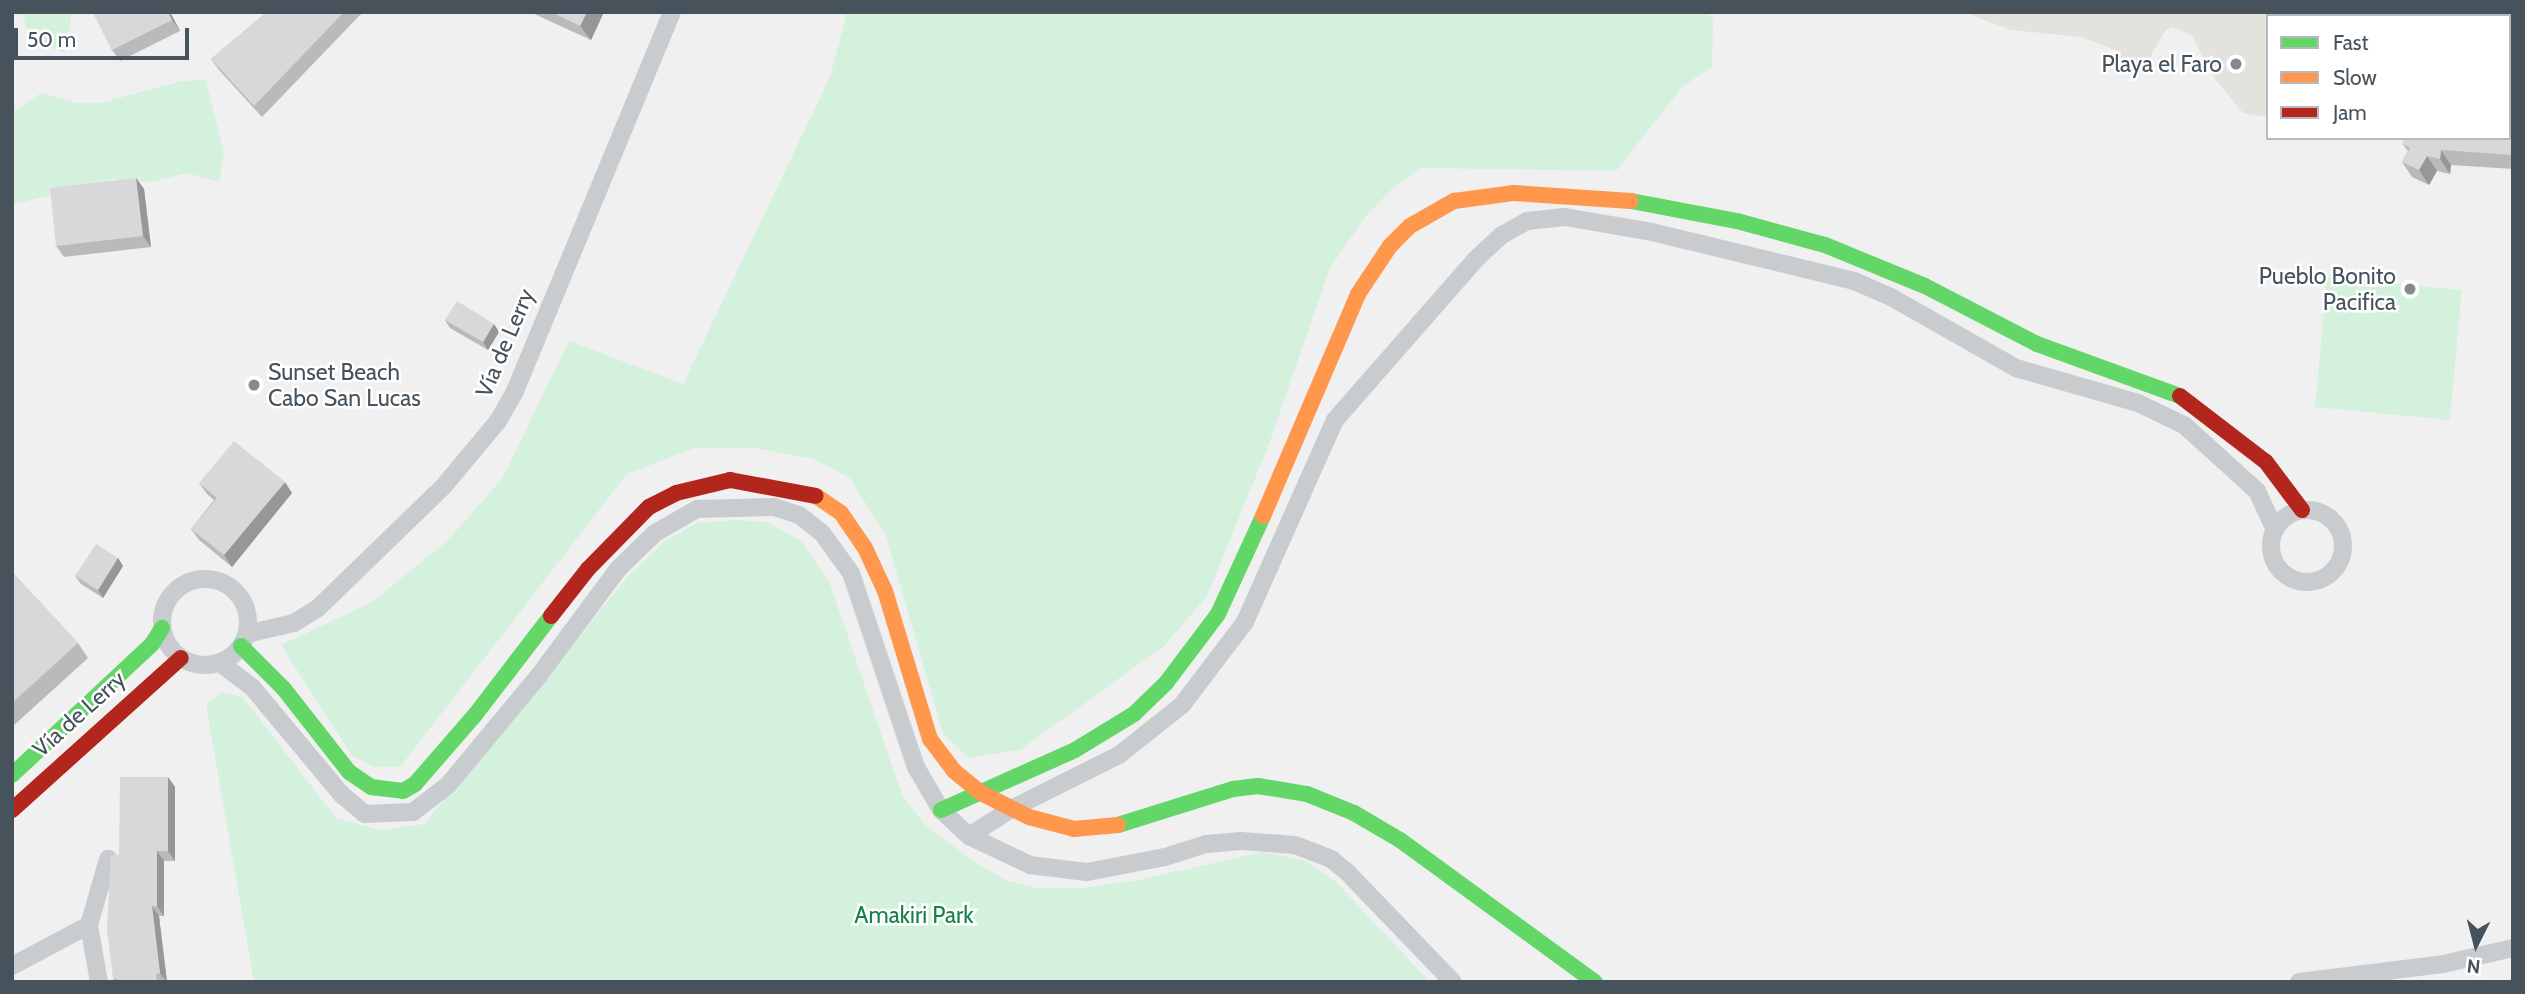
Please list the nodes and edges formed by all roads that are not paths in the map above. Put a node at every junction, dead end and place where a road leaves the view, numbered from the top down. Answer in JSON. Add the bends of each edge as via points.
{"nodes":[{"id":1,"x":672,"y":12,"type":"edge"},
{"id":2,"x":2302,"y":510,"type":"junction"},
{"id":3,"x":2275,"y":530,"type":"junction"},
{"id":4,"x":162,"y":628,"type":"junction"},
{"id":5,"x":244,"y":640,"type":"junction"},
{"id":6,"x":181,"y":658,"type":"junction"},
{"id":7,"x":220,"y":663,"type":"junction"},
{"id":8,"x":41,"y":751,"type":"junction"},
{"id":9,"x":54,"y":768,"type":"junction"},
{"id":10,"x":12,"y":775,"type":"edge"},
{"id":11,"x":981,"y":793,"type":"junction"},
{"id":12,"x":1013,"y":808,"type":"junction"},
{"id":13,"x":12,"y":810,"type":"edge"},
{"id":14,"x":941,"y":810,"type":"junction"},
{"id":15,"x":970,"y":836,"type":"junction"},
{"id":16,"x":108,"y":859,"type":"edge"},
{"id":17,"x":89,"y":925,"type":"junction"},
{"id":18,"x":2513,"y":948,"type":"edge"},
{"id":19,"x":12,"y":966,"type":"edge"},
{"id":20,"x":99,"y":982,"type":"edge"},
{"id":21,"x":1453,"y":982,"type":"edge"},
{"id":22,"x":1595,"y":982,"type":"edge"},
{"id":23,"x":2299,"y":982,"type":"edge"}],
"edges":[{"from":1,"to":5,"type":"street","name":"Vía de Lerry","via":[[515,391],[498,421],[443,487],[318,608],[294,623]]},
{"from":2,"to":3,"type":"street","via":[[2281,521]]},
{"from":2,"to":3,"type":"street","via":[[2324,514],[2343,540],[2341,562],[2325,578],[2302,582],[2282,572],[2271,552]]},
{"from":2,"to":11,"type":"street","via":[[2266,462],[2190,399],[2047,348],[1925,286],[1825,245],[1737,221],[1614,198],[1514,193],[1454,201],[1410,226],[1358,293],[1239,575],[1193,650],[1134,713],[1032,772]]},
{"from":3,"to":12,"type":"street","via":[[2257,491],[2184,425],[2138,402],[2016,368],[1854,281],[1652,232],[1564,217],[1527,221],[1476,259],[1335,419],[1245,622],[1182,705],[1119,755]]},
{"from":4,"to":5,"type":"street","via":[[166,602],[174,592],[192,581],[213,579],[227,584],[242,599],[249,619]]},
{"from":4,"to":6,"type":"street","via":[[166,641]]},
{"from":4,"to":8,"type":"street","name":"Vía de Lerry","via":[[152,644]]},
{"from":5,"to":7,"type":"street"},
{"from":5,"to":11,"type":"street","via":[[349,772],[371,787],[402,791],[415,784],[475,715],[588,569],[632,521],[676,493],[702,485],[730,480],[772,482],[827,500],[865,548],[885,592],[930,739],[954,771]]},
{"from":6,"to":7,"type":"street","via":[[203,665]]},
{"from":6,"to":9,"type":"street","name":"Vía de Lerry"},
{"from":7,"to":14,"type":"street","via":[[252,687],[357,807],[385,816],[413,812],[448,786],[618,569],[654,533],[697,509],[774,507],[799,515],[822,533],[851,573],[900,728]]},
{"from":8,"to":9,"type":"street"},
{"from":8,"to":10,"type":"street","name":"Vía de Lerry"},
{"from":9,"to":13,"type":"street","name":"Vía de Lerry"},
{"from":11,"to":12,"type":"street"},
{"from":11,"to":14,"type":"street"},
{"from":12,"to":15,"type":"street"},
{"from":12,"to":22,"type":"street","via":[[1051,825],[1109,828],[1233,789],[1258,786],[1307,794],[1354,813],[1400,840]]},
{"from":14,"to":15,"type":"street"},
{"from":15,"to":21,"type":"street","via":[[1030,865],[1087,872],[1206,844],[1295,845],[1331,859],[1348,873]]},
{"from":16,"to":17,"type":"street"},
{"from":17,"to":19,"type":"street"},
{"from":17,"to":20,"type":"street"},
{"from":18,"to":23,"type":"street","via":[[2443,964]]}]}
